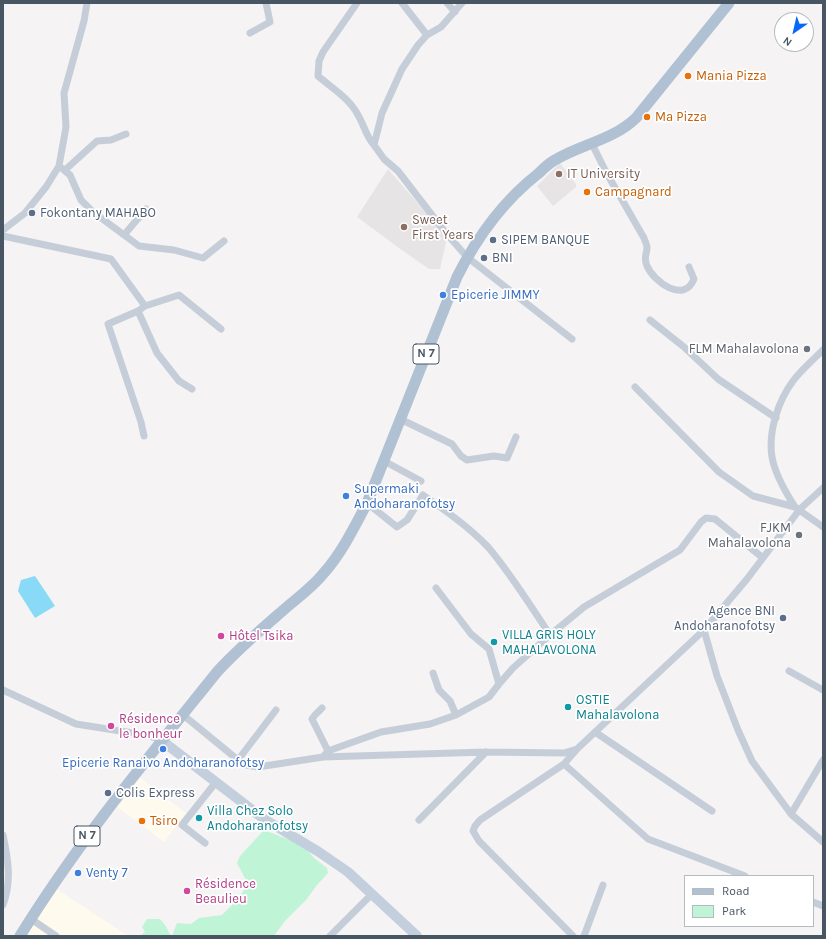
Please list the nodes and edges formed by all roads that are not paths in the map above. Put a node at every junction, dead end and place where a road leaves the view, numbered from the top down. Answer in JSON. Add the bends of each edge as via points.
{"nodes":[{"id":1,"x":88,"y":3,"type":"edge"},
{"id":2,"x":266,"y":3,"type":"edge"},
{"id":3,"x":357,"y":3,"type":"edge"},
{"id":4,"x":402,"y":3,"type":"edge"},
{"id":5,"x":447,"y":3,"type":"edge"},
{"id":6,"x":462,"y":3,"type":"edge"},
{"id":7,"x":729,"y":3,"type":"edge"},
{"id":8,"x":455,"y":12,"type":"junction"},
{"id":9,"x":250,"y":33,"type":"dead end"},
{"id":10,"x":427,"y":35,"type":"junction"},
{"id":11,"x":126,"y":134,"type":"dead end"},
{"id":12,"x":592,"y":144,"type":"junction"},
{"id":13,"x":374,"y":145,"type":"junction"},
{"id":14,"x":62,"y":168,"type":"junction"},
{"id":15,"x":146,"y":209,"type":"dead end"},
{"id":16,"x":3,"y":230,"type":"edge"},
{"id":17,"x":124,"y":235,"type":"junction"},
{"id":18,"x":3,"y":236,"type":"edge"},
{"id":19,"x":224,"y":240,"type":"dead end"},
{"id":20,"x":467,"y":257,"type":"junction"},
{"id":21,"x":690,"y":267,"type":"dead end"},
{"id":22,"x":144,"y":306,"type":"junction"},
{"id":23,"x":138,"y":311,"type":"junction"},
{"id":24,"x":650,"y":320,"type":"dead end"},
{"id":25,"x":221,"y":329,"type":"dead end"},
{"id":26,"x":572,"y":339,"type":"dead end"},
{"id":27,"x":823,"y":350,"type":"edge"},
{"id":28,"x":635,"y":387,"type":"dead end"},
{"id":29,"x":192,"y":389,"type":"dead end"},
{"id":30,"x":776,"y":418,"type":"junction"},
{"id":31,"x":400,"y":419,"type":"junction"},
{"id":32,"x":144,"y":436,"type":"dead end"},
{"id":33,"x":516,"y":437,"type":"dead end"},
{"id":34,"x":384,"y":461,"type":"junction"},
{"id":35,"x":421,"y":481,"type":"dead end"},
{"id":36,"x":823,"y":488,"type":"edge"},
{"id":37,"x":367,"y":503,"type":"junction"},
{"id":38,"x":798,"y":508,"type":"junction"},
{"id":39,"x":823,"y":527,"type":"edge"},
{"id":40,"x":763,"y":558,"type":"junction"},
{"id":41,"x":436,"y":588,"type":"dead end"},
{"id":42,"x":704,"y":630,"type":"junction"},
{"id":43,"x":550,"y":635,"type":"junction"},
{"id":44,"x":789,"y":671,"type":"dead end"},
{"id":45,"x":433,"y":673,"type":"dead end"},
{"id":46,"x":499,"y":684,"type":"junction"},
{"id":47,"x":3,"y":690,"type":"edge"},
{"id":48,"x":823,"y":690,"type":"edge"},
{"id":49,"x":322,"y":708,"type":"dead end"},
{"id":50,"x":276,"y":710,"type":"dead end"},
{"id":51,"x":182,"y":714,"type":"junction"},
{"id":52,"x":456,"y":715,"type":"junction"},
{"id":53,"x":595,"y":732,"type":"junction"},
{"id":54,"x":161,"y":740,"type":"junction"},
{"id":55,"x":577,"y":749,"type":"junction"},
{"id":56,"x":486,"y":752,"type":"junction"},
{"id":57,"x":326,"y":754,"type":"junction"},
{"id":58,"x":238,"y":760,"type":"junction"},
{"id":59,"x":823,"y":760,"type":"edge"},
{"id":60,"x":564,"y":764,"type":"junction"},
{"id":61,"x":216,"y":782,"type":"junction"},
{"id":62,"x":712,"y":811,"type":"dead end"},
{"id":63,"x":791,"y":814,"type":"junction"},
{"id":64,"x":419,"y":820,"type":"dead end"},
{"id":65,"x":3,"y":835,"type":"edge"},
{"id":66,"x":823,"y":842,"type":"edge"},
{"id":67,"x":204,"y":843,"type":"dead end"},
{"id":68,"x":743,"y":875,"type":"edge"},
{"id":69,"x":603,"y":885,"type":"dead end"},
{"id":70,"x":372,"y":894,"type":"junction"},
{"id":71,"x":3,"y":902,"type":"edge"},
{"id":72,"x":31,"y":919,"type":"junction"},
{"id":73,"x":20,"y":936,"type":"edge"},
{"id":74,"x":56,"y":936,"type":"edge"},
{"id":75,"x":330,"y":936,"type":"edge"},
{"id":76,"x":417,"y":936,"type":"edge"},
{"id":77,"x":573,"y":936,"type":"edge"},
{"id":78,"x":584,"y":936,"type":"edge"}],
"edges":[{"from":1,"to":14,"type":"street","via":[[64,93],[66,127]]},
{"from":2,"to":9,"type":"street","via":[[270,22]]},
{"from":3,"to":13,"type":"street","via":[[323,52],[319,61],[318,76],[348,100]]},
{"from":4,"to":10,"type":"street"},
{"from":5,"to":8,"type":"street"},
{"from":6,"to":8,"type":"street"},
{"from":7,"to":12,"type":"main road","number":"N 7","via":[[636,118],[618,132]]},
{"from":8,"to":10,"type":"street","via":[[441,28]]},
{"from":10,"to":13,"type":"street","via":[[402,69],[382,113]]},
{"from":11,"to":14,"type":"street","via":[[111,140],[97,141]]},
{"from":12,"to":20,"type":"main road","number":"N 7","via":[[554,160],[531,178],[510,197]]},
{"from":12,"to":21,"type":"street","via":[[644,238],[647,247],[645,261],[655,278],[674,290],[684,291],[694,279]]},
{"from":13,"to":20,"type":"street"},
{"from":14,"to":16,"type":"street","via":[[25,213]]},
{"from":14,"to":17,"type":"street","via":[[70,175],[81,200]]},
{"from":15,"to":17,"type":"street"},
{"from":17,"to":19,"type":"street","via":[[139,246],[174,250],[203,258]]},
{"from":18,"to":22,"type":"street","via":[[111,259]]},
{"from":20,"to":26,"type":"street"},
{"from":20,"to":31,"type":"main road","number":"N 7"},
{"from":22,"to":23,"type":"street"},
{"from":22,"to":25,"type":"street","via":[[179,295]]},
{"from":23,"to":29,"type":"street","via":[[157,353],[180,381]]},
{"from":23,"to":32,"type":"street","via":[[108,324]]},
{"from":24,"to":30,"type":"street","via":[[679,342],[718,378]]},
{"from":27,"to":30,"type":"street","via":[[793,381]]},
{"from":28,"to":38,"type":"street","via":[[719,472],[753,496]]},
{"from":30,"to":38,"type":"street","via":[[772,457],[788,496]]},
{"from":31,"to":33,"type":"street","via":[[452,444],[467,460],[494,456],[507,458]]},
{"from":31,"to":34,"type":"main road","number":"N 7"},
{"from":34,"to":35,"type":"street"},
{"from":34,"to":37,"type":"main road","number":"N 7"},
{"from":36,"to":38,"type":"street"},
{"from":37,"to":43,"type":"street","via":[[397,527],[407,520],[423,495],[455,517],[487,547],[511,577]]},
{"from":37,"to":51,"type":"main road","number":"N 7","via":[[324,574],[229,658]]},
{"from":38,"to":39,"type":"street"},
{"from":38,"to":40,"type":"street","via":[[794,518]]},
{"from":40,"to":42,"type":"street"},
{"from":40,"to":43,"type":"street","via":[[715,519],[706,518],[680,550],[584,607]]},
{"from":41,"to":46,"type":"street","via":[[470,634],[489,649]]},
{"from":42,"to":53,"type":"street"},
{"from":42,"to":63,"type":"street","via":[[717,676],[752,760]]},
{"from":43,"to":46,"type":"street"},
{"from":44,"to":48,"type":"street"},
{"from":45,"to":52,"type":"street","via":[[439,690],[450,702]]},
{"from":46,"to":52,"type":"street","via":[[489,697]]},
{"from":47,"to":54,"type":"street","via":[[76,724]]},
{"from":49,"to":57,"type":"street","via":[[312,719]]},
{"from":50,"to":58,"type":"street"},
{"from":51,"to":54,"type":"main road","number":"N 7"},
{"from":51,"to":58,"type":"street"},
{"from":52,"to":57,"type":"street","via":[[430,724],[381,732]]},
{"from":53,"to":55,"type":"street"},
{"from":53,"to":62,"type":"street"},
{"from":54,"to":61,"type":"street"},
{"from":54,"to":72,"type":"main road","number":"N 7","via":[[81,843]]},
{"from":55,"to":56,"type":"street","via":[[564,753]]},
{"from":55,"to":60,"type":"street"},
{"from":56,"to":57,"type":"street"},
{"from":56,"to":64,"type":"street"},
{"from":57,"to":58,"type":"street","via":[[258,767],[246,765]]},
{"from":59,"to":63,"type":"street"},
{"from":60,"to":68,"type":"street","via":[[648,839]]},
{"from":60,"to":77,"type":"street","via":[[480,820],[473,831],[479,841]]},
{"from":61,"to":67,"type":"street","via":[[182,825]]},
{"from":61,"to":70,"type":"street","via":[[264,819],[342,868]]},
{"from":63,"to":66,"type":"street"},
{"from":65,"to":71,"type":"street","via":[[9,880]]},
{"from":69,"to":78,"type":"street"},
{"from":70,"to":75,"type":"street"},
{"from":70,"to":76,"type":"street"},
{"from":72,"to":73,"type":"main road","number":"N 7"},
{"from":72,"to":74,"type":"street"}]}
